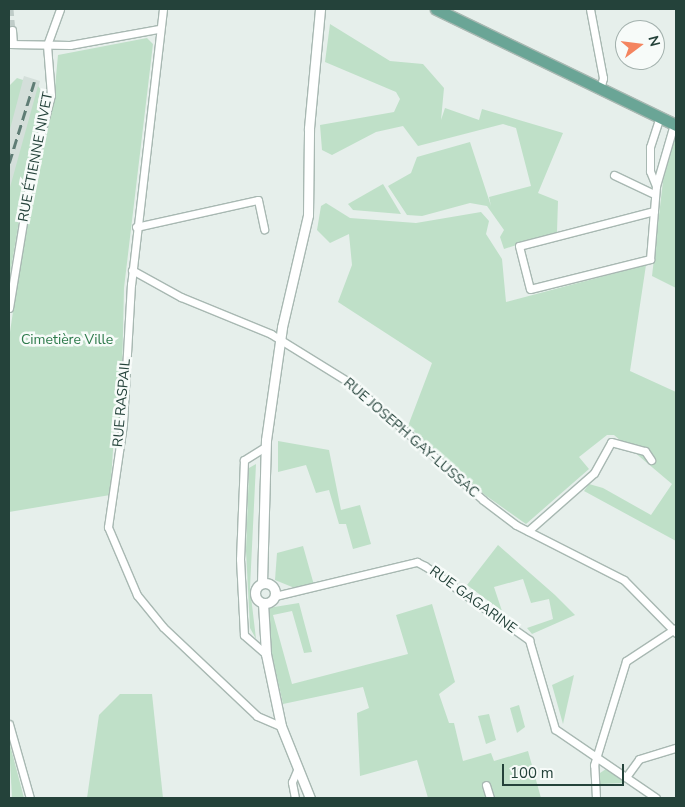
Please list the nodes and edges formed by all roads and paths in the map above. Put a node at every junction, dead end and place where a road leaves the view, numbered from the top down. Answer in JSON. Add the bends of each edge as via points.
{"nodes":[{"id":1,"x":60,"y":9,"type":"edge"},
{"id":2,"x":163,"y":9,"type":"edge"},
{"id":3,"x":320,"y":9,"type":"edge"},
{"id":4,"x":436,"y":9,"type":"edge"},
{"id":5,"x":590,"y":9,"type":"edge"},
{"id":6,"x":158,"y":29,"type":"junction"},
{"id":7,"x":12,"y":30,"type":"dead end"},
{"id":8,"x":11,"y":44,"type":"edge"},
{"id":9,"x":46,"y":45,"type":"junction"},
{"id":10,"x":600,"y":89,"type":"junction"},
{"id":11,"x":660,"y":117,"type":"junction"},
{"id":12,"x":675,"y":125,"type":"edge"},
{"id":13,"x":614,"y":174,"type":"dead end"},
{"id":14,"x":656,"y":186,"type":"junction"},
{"id":15,"x":654,"y":194,"type":"junction"},
{"id":16,"x":654,"y":211,"type":"junction"},
{"id":17,"x":136,"y":228,"type":"junction"},
{"id":18,"x":264,"y":230,"type":"dead end"},
{"id":19,"x":132,"y":270,"type":"junction"},
{"id":20,"x":9,"y":308,"type":"edge"},
{"id":21,"x":280,"y":339,"type":"junction"},
{"id":22,"x":265,"y":447,"type":"junction"},
{"id":23,"x":651,"y":460,"type":"dead end"},
{"id":24,"x":528,"y":531,"type":"junction"},
{"id":25,"x":262,"y":583,"type":"junction"},
{"id":26,"x":275,"y":596,"type":"junction"},
{"id":27,"x":263,"y":603,"type":"junction"},
{"id":28,"x":675,"y":630,"type":"edge"},
{"id":29,"x":266,"y":654,"type":"junction"},
{"id":30,"x":9,"y":724,"type":"edge"},
{"id":31,"x":281,"y":726,"type":"junction"},
{"id":32,"x":676,"y":748,"type":"edge"},
{"id":33,"x":598,"y":759,"type":"junction"},
{"id":34,"x":297,"y":770,"type":"junction"},
{"id":35,"x":626,"y":778,"type":"junction"},
{"id":36,"x":486,"y":785,"type":"dead end"},
{"id":37,"x":30,"y":798,"type":"edge"},
{"id":38,"x":295,"y":798,"type":"edge"},
{"id":39,"x":310,"y":798,"type":"edge"},
{"id":40,"x":490,"y":798,"type":"edge"},
{"id":41,"x":596,"y":798,"type":"edge"},
{"id":42,"x":656,"y":798,"type":"edge"}],
"edges":[{"from":1,"to":9,"type":"street"},
{"from":2,"to":6,"type":"street","name":"RUE RASPAIL"},
{"from":3,"to":21,"type":"street","via":[[309,128],[310,203]]},
{"from":4,"to":10,"type":"main road"},
{"from":5,"to":10,"type":"street","via":[[603,78]]},
{"from":6,"to":9,"type":"street"},
{"from":6,"to":17,"type":"street","name":"RUE RASPAIL"},
{"from":7,"to":8,"type":"street"},
{"from":8,"to":9,"type":"street"},
{"from":9,"to":20,"type":"street","name":"RUE ÉTIENNE NIVET","via":[[51,95],[32,168]]},
{"from":10,"to":11,"type":"main road"},
{"from":11,"to":12,"type":"main road"},
{"from":11,"to":14,"type":"street","via":[[650,147],[650,171]]},
{"from":12,"to":14,"type":"street"},
{"from":13,"to":15,"type":"street"},
{"from":14,"to":15,"type":"street"},
{"from":15,"to":16,"type":"street"},
{"from":16,"to":16,"type":"street","via":[[650,259],[530,289],[519,246]]},
{"from":17,"to":18,"type":"street","via":[[258,200]]},
{"from":17,"to":19,"type":"street","name":"RUE RASPAIL"},
{"from":19,"to":21,"type":"street","name":"RUE JOSEPH GAY-LUSSAC","via":[[181,297]]},
{"from":19,"to":31,"type":"street","name":"RUE RASPAIL","via":[[123,424],[108,527],[137,595],[163,627],[257,716]]},
{"from":21,"to":22,"type":"street"},
{"from":21,"to":24,"type":"street","name":"RUE JOSEPH GAY-LUSSAC","via":[[352,384],[466,487]]},
{"from":22,"to":25,"type":"street"},
{"from":22,"to":29,"type":"street","via":[[244,460],[240,559],[244,635]]},
{"from":23,"to":24,"type":"street","via":[[645,450],[611,442],[594,473]]},
{"from":24,"to":28,"type":"street","name":"RUE JOSEPH GAY-LUSSAC","via":[[624,580]]},
{"from":25,"to":26,"type":"street","via":[[272,585]]},
{"from":25,"to":27,"type":"street","via":[[255,595]]},
{"from":26,"to":27,"type":"street"},
{"from":26,"to":33,"type":"street","name":"RUE GAGARINE","via":[[417,562],[425,566],[529,640],[555,730]]},
{"from":27,"to":29,"type":"street"},
{"from":28,"to":33,"type":"street","via":[[626,661]]},
{"from":29,"to":31,"type":"street"},
{"from":30,"to":37,"type":"street"},
{"from":31,"to":34,"type":"street"},
{"from":32,"to":35,"type":"street","via":[[639,759]]},
{"from":33,"to":35,"type":"street","name":"RUE GAGARINE"},
{"from":33,"to":41,"type":"street","via":[[594,764]]},
{"from":34,"to":38,"type":"street","via":[[292,782]]},
{"from":34,"to":39,"type":"street"},
{"from":35,"to":42,"type":"street","name":"RUE GAGARINE"},
{"from":36,"to":40,"type":"street"}]}
